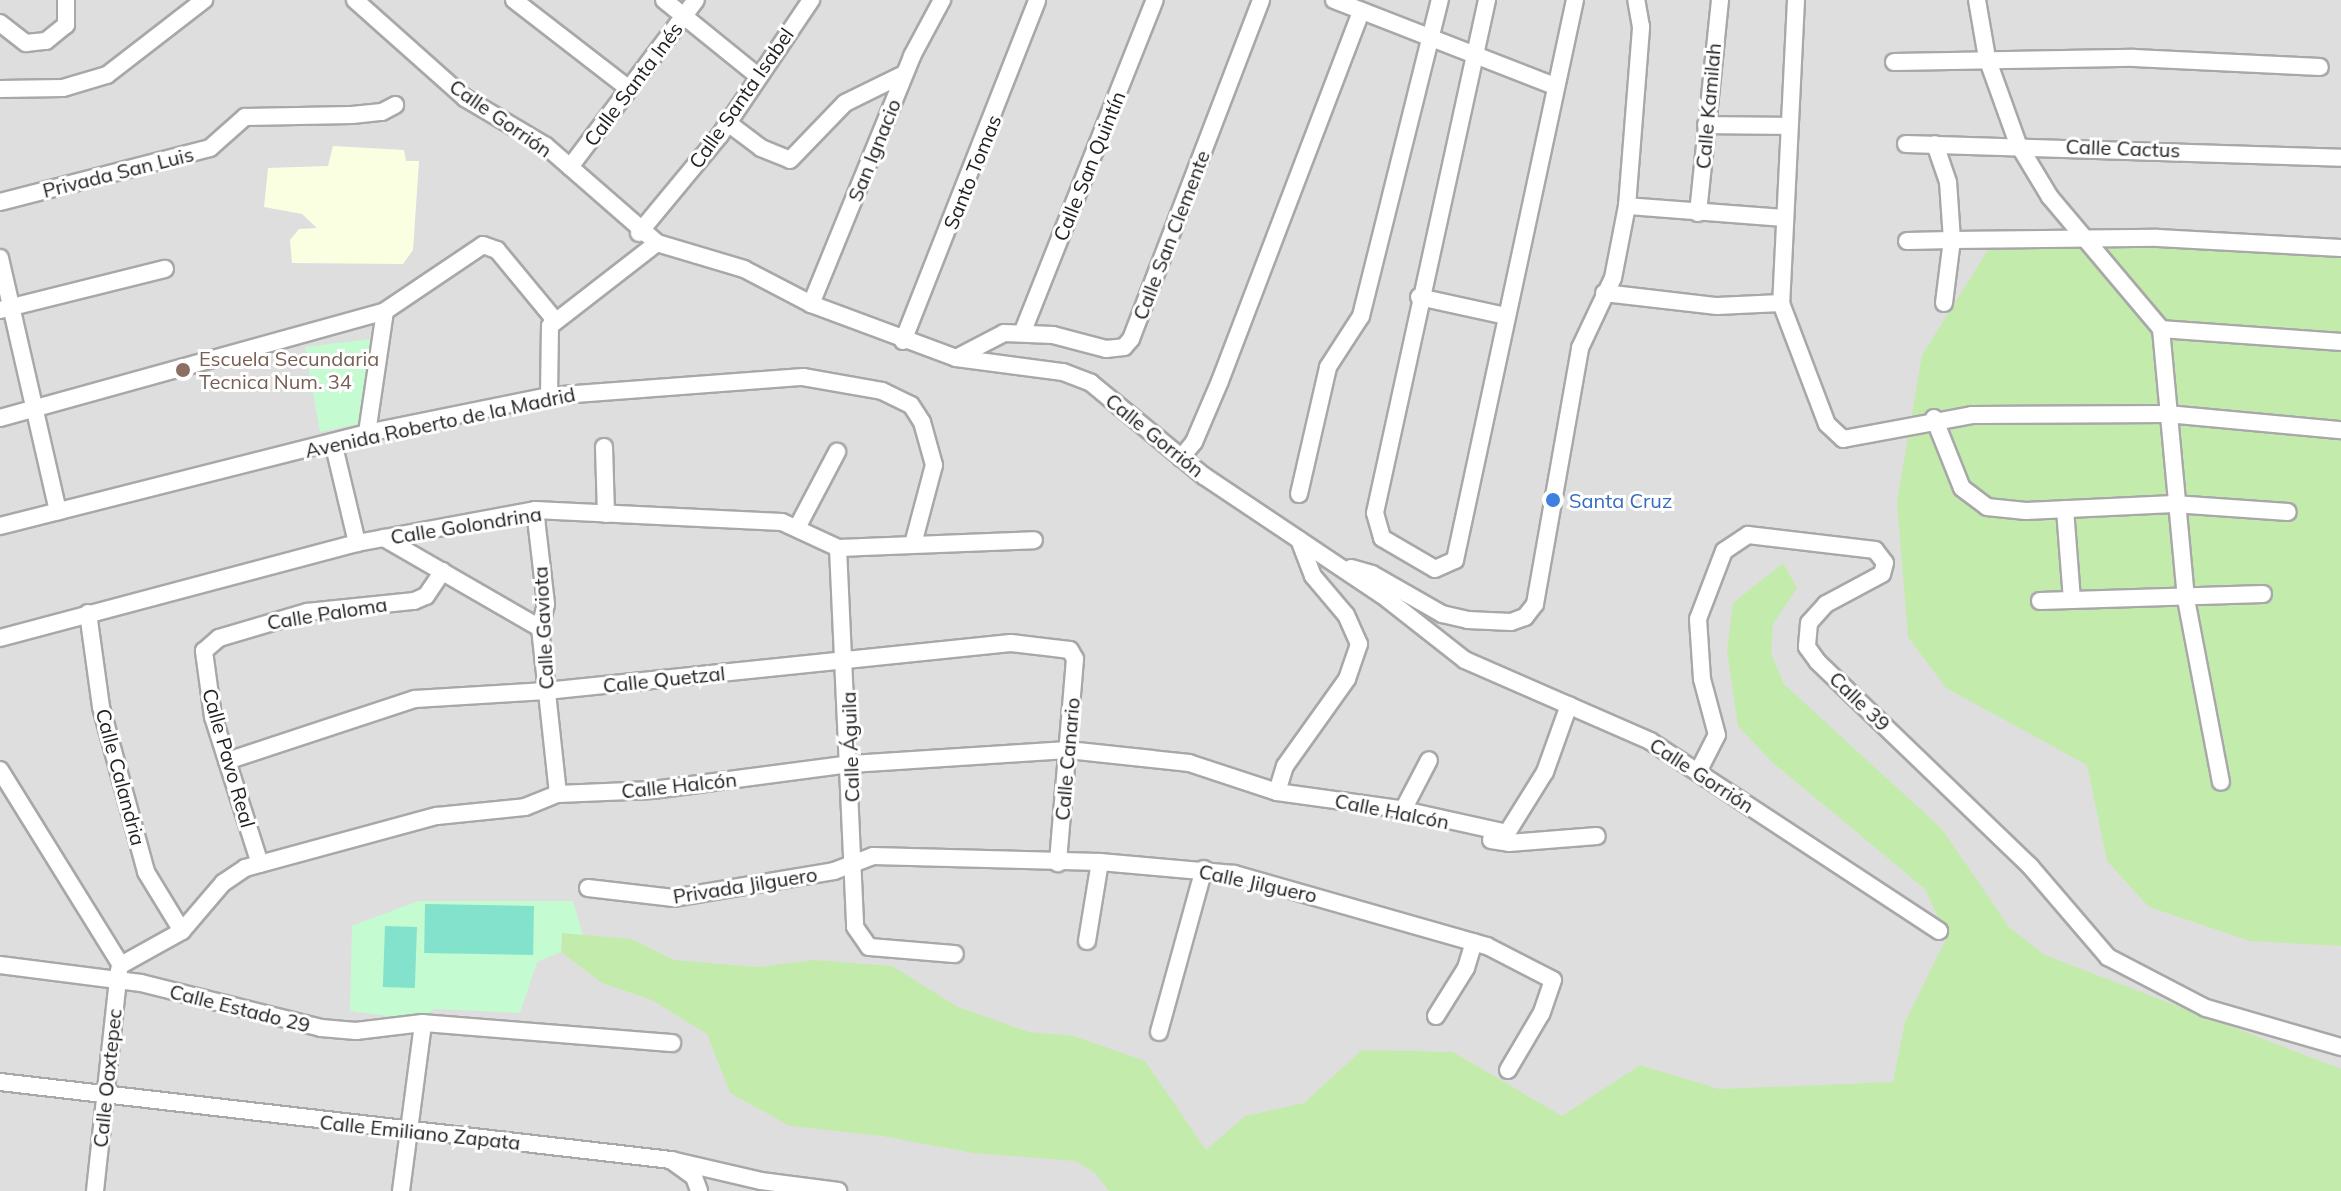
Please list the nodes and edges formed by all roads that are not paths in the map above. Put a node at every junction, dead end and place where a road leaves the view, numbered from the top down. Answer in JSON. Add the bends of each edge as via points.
{"nodes":[{"id":1,"x":66,"y":0,"type":"edge"},
{"id":2,"x":204,"y":0,"type":"edge"},
{"id":3,"x":514,"y":0,"type":"edge"},
{"id":4,"x":664,"y":0,"type":"edge"},
{"id":5,"x":696,"y":0,"type":"edge"},
{"id":6,"x":811,"y":0,"type":"edge"},
{"id":7,"x":942,"y":0,"type":"edge"},
{"id":8,"x":1037,"y":0,"type":"edge"},
{"id":9,"x":1155,"y":0,"type":"edge"},
{"id":10,"x":1261,"y":0,"type":"edge"},
{"id":11,"x":1334,"y":0,"type":"edge"},
{"id":12,"x":1440,"y":0,"type":"edge"},
{"id":13,"x":1487,"y":0,"type":"edge"},
{"id":14,"x":1575,"y":0,"type":"edge"},
{"id":15,"x":1636,"y":0,"type":"edge"},
{"id":16,"x":1720,"y":0,"type":"edge"},
{"id":17,"x":1796,"y":0,"type":"edge"},
{"id":18,"x":1977,"y":0,"type":"edge"},
{"id":19,"x":359,"y":1,"type":"edge"},
{"id":20,"x":1361,"y":11,"type":"junction"},
{"id":21,"x":686,"y":15,"type":"junction"},
{"id":22,"x":0,"y":23,"type":"edge"},
{"id":23,"x":1427,"y":39,"type":"junction"},
{"id":24,"x":1987,"y":58,"type":"junction"},
{"id":25,"x":1477,"y":59,"type":"junction"},
{"id":26,"x":1894,"y":62,"type":"dead end"},
{"id":27,"x":2320,"y":67,"type":"dead end"},
{"id":28,"x":904,"y":74,"type":"junction"},
{"id":29,"x":758,"y":76,"type":"junction"},
{"id":30,"x":1555,"y":86,"type":"junction"},
{"id":31,"x":628,"y":88,"type":"junction"},
{"id":32,"x":0,"y":89,"type":"edge"},
{"id":33,"x":395,"y":105,"type":"dead end"},
{"id":34,"x":728,"y":123,"type":"junction"},
{"id":35,"x":1706,"y":125,"type":"junction"},
{"id":36,"x":1789,"y":126,"type":"junction"},
{"id":37,"x":1906,"y":144,"type":"dead end"},
{"id":38,"x":1935,"y":144,"type":"junction"},
{"id":39,"x":2018,"y":144,"type":"junction"},
{"id":40,"x":2341,"y":158,"type":"edge"},
{"id":41,"x":570,"y":167,"type":"junction"},
{"id":42,"x":0,"y":202,"type":"edge"},
{"id":43,"x":1627,"y":206,"type":"junction"},
{"id":44,"x":1698,"y":213,"type":"junction"},
{"id":45,"x":1783,"y":218,"type":"junction"},
{"id":46,"x":639,"y":233,"type":"junction"},
{"id":47,"x":1952,"y":240,"type":"junction"},
{"id":48,"x":2087,"y":240,"type":"junction"},
{"id":49,"x":1907,"y":241,"type":"dead end"},
{"id":50,"x":657,"y":243,"type":"junction"},
{"id":51,"x":2341,"y":248,"type":"edge"},
{"id":52,"x":0,"y":258,"type":"edge"},
{"id":53,"x":165,"y":269,"type":"dead end"},
{"id":54,"x":1604,"y":293,"type":"junction"},
{"id":55,"x":1419,"y":297,"type":"junction"},
{"id":56,"x":1781,"y":303,"type":"junction"},
{"id":57,"x":1944,"y":303,"type":"dead end"},
{"id":58,"x":811,"y":304,"type":"junction"},
{"id":59,"x":6,"y":308,"type":"edge"},
{"id":60,"x":385,"y":311,"type":"junction"},
{"id":61,"x":1506,"y":316,"type":"junction"},
{"id":62,"x":555,"y":320,"type":"junction"},
{"id":63,"x":2161,"y":329,"type":"junction"},
{"id":64,"x":1023,"y":331,"type":"junction"},
{"id":65,"x":903,"y":341,"type":"junction"},
{"id":66,"x":2341,"y":342,"type":"edge"},
{"id":67,"x":956,"y":358,"type":"junction"},
{"id":68,"x":549,"y":396,"type":"junction"},
{"id":69,"x":37,"y":408,"type":"junction"},
{"id":70,"x":2167,"y":414,"type":"junction"},
{"id":71,"x":0,"y":418,"type":"edge"},
{"id":72,"x":1934,"y":418,"type":"junction"},
{"id":73,"x":2341,"y":430,"type":"edge"},
{"id":74,"x":367,"y":433,"type":"junction"},
{"id":75,"x":333,"y":442,"type":"junction"},
{"id":76,"x":604,"y":447,"type":"dead end"},
{"id":77,"x":837,"y":452,"type":"dead end"},
{"id":78,"x":1181,"y":458,"type":"junction"},
{"id":79,"x":1299,"y":494,"type":"dead end"},
{"id":80,"x":2174,"y":504,"type":"junction"},
{"id":81,"x":2065,"y":509,"type":"junction"},
{"id":82,"x":535,"y":510,"type":"junction"},
{"id":83,"x":58,"y":511,"type":"junction"},
{"id":84,"x":2288,"y":512,"type":"dead end"},
{"id":85,"x":606,"y":514,"type":"junction"},
{"id":86,"x":0,"y":526,"type":"edge"},
{"id":87,"x":798,"y":526,"type":"junction"},
{"id":88,"x":384,"y":538,"type":"junction"},
{"id":89,"x":1034,"y":540,"type":"dead end"},
{"id":90,"x":1299,"y":540,"type":"junction"},
{"id":91,"x":357,"y":543,"type":"junction"},
{"id":92,"x":913,"y":544,"type":"junction"},
{"id":93,"x":838,"y":548,"type":"junction"},
{"id":94,"x":1342,"y":568,"type":"junction"},
{"id":95,"x":443,"y":571,"type":"junction"},
{"id":96,"x":2263,"y":594,"type":"dead end"},
{"id":97,"x":2186,"y":599,"type":"junction"},
{"id":98,"x":2072,"y":600,"type":"junction"},
{"id":99,"x":2040,"y":601,"type":"dead end"},
{"id":100,"x":88,"y":613,"type":"junction"},
{"id":101,"x":540,"y":628,"type":"junction"},
{"id":102,"x":0,"y":638,"type":"edge"},
{"id":103,"x":204,"y":651,"type":"joint"},
{"id":104,"x":1075,"y":655,"type":"joint"},
{"id":105,"x":847,"y":659,"type":"junction"},
{"id":106,"x":546,"y":691,"type":"junction"},
{"id":107,"x":1569,"y":705,"type":"junction"},
{"id":108,"x":1068,"y":750,"type":"junction"},
{"id":109,"x":1429,"y":760,"type":"dead end"},
{"id":110,"x":227,"y":761,"type":"junction"},
{"id":111,"x":851,"y":764,"type":"junction"},
{"id":112,"x":0,"y":770,"type":"edge"},
{"id":113,"x":1699,"y":770,"type":"junction"},
{"id":114,"x":2221,"y":782,"type":"dead end"},
{"id":115,"x":1277,"y":792,"type":"junction"},
{"id":116,"x":558,"y":794,"type":"junction"},
{"id":117,"x":1403,"y":810,"type":"junction"},
{"id":118,"x":1470,"y":827,"type":"junction"},
{"id":119,"x":1597,"y":836,"type":"dead end"},
{"id":120,"x":853,"y":862,"type":"junction"},
{"id":121,"x":1100,"y":862,"type":"junction"},
{"id":122,"x":1058,"y":863,"type":"junction"},
{"id":123,"x":260,"y":864,"type":"junction"},
{"id":124,"x":1204,"y":869,"type":"junction"},
{"id":125,"x":588,"y":888,"type":"dead end"},
{"id":126,"x":182,"y":931,"type":"junction"},
{"id":127,"x":1939,"y":931,"type":"dead end"},
{"id":128,"x":1087,"y":941,"type":"dead end"},
{"id":129,"x":1474,"y":942,"type":"junction"},
{"id":130,"x":955,"y":954,"type":"dead end"},
{"id":131,"x":0,"y":965,"type":"edge"},
{"id":132,"x":119,"y":971,"type":"junction"},
{"id":133,"x":1436,"y":1016,"type":"dead end"},
{"id":134,"x":423,"y":1023,"type":"junction"},
{"id":135,"x":1159,"y":1032,"type":"dead end"},
{"id":136,"x":672,"y":1043,"type":"dead end"},
{"id":137,"x":2341,"y":1047,"type":"edge"},
{"id":138,"x":1508,"y":1070,"type":"dead end"},
{"id":139,"x":0,"y":1082,"type":"edge"},
{"id":140,"x":107,"y":1098,"type":"junction"},
{"id":141,"x":408,"y":1132,"type":"junction"},
{"id":142,"x":671,"y":1160,"type":"junction"},
{"id":143,"x":95,"y":1191,"type":"edge"},
{"id":144,"x":401,"y":1191,"type":"edge"},
{"id":145,"x":699,"y":1191,"type":"edge"},
{"id":146,"x":838,"y":1191,"type":"edge"}],
"edges":[{"from":1,"to":22,"type":"street","via":[[66,25],[35,44]]},
{"from":2,"to":32,"type":"street","via":[[125,65],[98,79],[63,88]]},
{"from":3,"to":31,"type":"street"},
{"from":4,"to":21,"type":"street"},
{"from":5,"to":21,"type":"street","name":"Calle Santa Inés"},
{"from":6,"to":29,"type":"street","name":"Calle Santa Isabel"},
{"from":7,"to":28,"type":"street","name":"San Ignacio"},
{"from":8,"to":65,"type":"street","name":"Santo Tomas"},
{"from":9,"to":64,"type":"street","name":"Calle San Quintín"},
{"from":10,"to":64,"type":"street","name":"Calle San Clemente","via":[[1131,339],[1124,347],[1106,349]]},
{"from":11,"to":20,"type":"street"},
{"from":12,"to":23,"type":"street"},
{"from":13,"to":25,"type":"street"},
{"from":14,"to":30,"type":"street"},
{"from":15,"to":43,"type":"street","via":[[1641,27]]},
{"from":16,"to":35,"type":"street","name":"Calle Kamilah"},
{"from":17,"to":36,"type":"street"},
{"from":18,"to":24,"type":"street"},
{"from":19,"to":41,"type":"street","name":"Calle Gorrión","via":[[465,98],[525,132]]},
{"from":20,"to":23,"type":"street"},
{"from":20,"to":78,"type":"street","via":[[1220,381],[1194,442]]},
{"from":21,"to":29,"type":"street"},
{"from":21,"to":31,"type":"street","name":"Calle Santa Inés"},
{"from":23,"to":25,"type":"street"},
{"from":23,"to":79,"type":"street","via":[[1408,145],[1361,316],[1328,367]]},
{"from":24,"to":26,"type":"street"},
{"from":24,"to":27,"type":"street"},
{"from":24,"to":39,"type":"street"},
{"from":25,"to":30,"type":"street"},
{"from":25,"to":55,"type":"street"},
{"from":28,"to":34,"type":"street","via":[[845,103],[790,160],[761,148]]},
{"from":28,"to":58,"type":"street","name":"San Ignacio"},
{"from":29,"to":34,"type":"street","name":"Calle Santa Isabel"},
{"from":30,"to":61,"type":"street"},
{"from":31,"to":41,"type":"street","name":"Calle Santa Inés"},
{"from":33,"to":42,"type":"street","name":"Privada San Luis","via":[[368,114],[245,117],[218,143],[198,152]]},
{"from":34,"to":46,"type":"street","name":"Calle Santa Isabel"},
{"from":35,"to":36,"type":"street"},
{"from":35,"to":44,"type":"street","name":"Calle Kamilah"},
{"from":36,"to":45,"type":"street"},
{"from":37,"to":38,"type":"street","name":"Calle Cactus"},
{"from":38,"to":39,"type":"street","name":"Calle Cactus"},
{"from":38,"to":47,"type":"street","via":[[1948,182]]},
{"from":39,"to":40,"type":"street","name":"Calle Cactus"},
{"from":39,"to":48,"type":"street","via":[[2050,197]]},
{"from":41,"to":46,"type":"street","name":"Calle Gorrión"},
{"from":43,"to":44,"type":"street"},
{"from":43,"to":54,"type":"street","via":[[1613,278]]},
{"from":44,"to":45,"type":"street"},
{"from":45,"to":56,"type":"street"},
{"from":46,"to":50,"type":"street","name":"Calle Gorrión"},
{"from":47,"to":48,"type":"street"},
{"from":47,"to":49,"type":"street"},
{"from":47,"to":57,"type":"street"},
{"from":48,"to":51,"type":"street","via":[[2158,238]]},
{"from":48,"to":63,"type":"street"},
{"from":50,"to":58,"type":"street","name":"Calle Gorrión","via":[[744,269]]},
{"from":50,"to":62,"type":"street","via":[[614,281]]},
{"from":52,"to":59,"type":"street"},
{"from":53,"to":59,"type":"street"},
{"from":54,"to":56,"type":"street","via":[[1717,306]]},
{"from":54,"to":94,"type":"street","via":[[1580,348],[1535,604],[1525,617],[1496,624],[1442,614],[1372,574]]},
{"from":55,"to":61,"type":"street"},
{"from":55,"to":61,"type":"street","via":[[1375,513],[1382,538],[1435,569],[1455,560]]},
{"from":56,"to":72,"type":"street","via":[[1827,424],[1843,439]]},
{"from":58,"to":65,"type":"street","name":"Calle Gorrión"},
{"from":59,"to":69,"type":"street"},
{"from":60,"to":62,"type":"street","via":[[483,245],[497,250]]},
{"from":60,"to":69,"type":"street"},
{"from":60,"to":74,"type":"street"},
{"from":62,"to":68,"type":"street","via":[[548,333]]},
{"from":63,"to":66,"type":"street"},
{"from":63,"to":70,"type":"street"},
{"from":64,"to":67,"type":"street","name":"Calle San Clemente","via":[[985,338]]},
{"from":65,"to":67,"type":"street","name":"Calle Gorrión"},
{"from":67,"to":78,"type":"street","name":"Calle Gorrión","via":[[1063,372],[1091,383]]},
{"from":68,"to":74,"type":"street","name":"Avenida Roberto de la Madrid"},
{"from":68,"to":92,"type":"street","name":"Avenida Roberto de la Madrid","via":[[803,377],[903,397],[922,422],[934,465]]},
{"from":69,"to":71,"type":"street"},
{"from":69,"to":83,"type":"street"},
{"from":70,"to":72,"type":"street"},
{"from":70,"to":73,"type":"street"},
{"from":70,"to":80,"type":"street"},
{"from":72,"to":81,"type":"street","via":[[1962,488],[1987,507]]},
{"from":74,"to":75,"type":"street","name":"Avenida Roberto de la Madrid"},
{"from":75,"to":83,"type":"street","name":"Avenida Roberto de la Madrid"},
{"from":75,"to":91,"type":"street"},
{"from":76,"to":85,"type":"street"},
{"from":77,"to":87,"type":"street"},
{"from":78,"to":90,"type":"street","name":"Calle Gorrión"},
{"from":80,"to":81,"type":"street"},
{"from":80,"to":84,"type":"street"},
{"from":80,"to":97,"type":"street"},
{"from":81,"to":98,"type":"street"},
{"from":82,"to":85,"type":"street","name":"Calle Golondrina"},
{"from":82,"to":88,"type":"street","name":"Calle Golondrina"},
{"from":82,"to":101,"type":"street","name":"Calle Gaviota","via":[[546,604]]},
{"from":83,"to":86,"type":"street","name":"Avenida Roberto de la Madrid"},
{"from":85,"to":87,"type":"street","name":"Calle Golondrina"},
{"from":87,"to":93,"type":"street","name":"Calle Golondrina"},
{"from":88,"to":91,"type":"street","name":"Calle Golondrina"},
{"from":88,"to":95,"type":"street"},
{"from":89,"to":92,"type":"street"},
{"from":90,"to":94,"type":"street","name":"Calle Gorrión"},
{"from":90,"to":115,"type":"street","via":[[1313,576],[1346,615],[1359,644],[1347,679],[1285,766]]},
{"from":91,"to":100,"type":"street","name":"Calle Golondrina"},
{"from":92,"to":93,"type":"street"},
{"from":93,"to":105,"type":"street","name":"Calle Águila"},
{"from":94,"to":107,"type":"street","name":"Calle Gorrión","via":[[1465,660]]},
{"from":95,"to":101,"type":"street"},
{"from":95,"to":103,"type":"street","name":"Calle Paloma","via":[[426,596],[414,601],[307,612],[219,638]]},
{"from":96,"to":97,"type":"street"},
{"from":97,"to":98,"type":"street"},
{"from":97,"to":114,"type":"street"},
{"from":98,"to":99,"type":"street"},
{"from":100,"to":102,"type":"street","name":"Calle Golondrina"},
{"from":100,"to":126,"type":"street","name":"Calle Calandria","via":[[101,707],[146,872]]},
{"from":101,"to":106,"type":"street","name":"Calle Gaviota"},
{"from":103,"to":110,"type":"street","name":"Calle Pavo Real","via":[[213,717]]},
{"from":104,"to":105,"type":"street","name":"Calle Quetzal","via":[[1011,643]]},
{"from":104,"to":108,"type":"street","name":"Calle Canario"},
{"from":105,"to":106,"type":"street","name":"Calle Quetzal"},
{"from":105,"to":111,"type":"street","name":"Calle Águila"},
{"from":106,"to":110,"type":"street","name":"Calle Quetzal","via":[[415,699]]},
{"from":106,"to":116,"type":"street","name":"Calle Gaviota"},
{"from":107,"to":113,"type":"street","name":"Calle Gorrión","via":[[1606,717]]},
{"from":107,"to":118,"type":"street","name":"Calle Halcón","via":[[1545,772],[1507,833]]},
{"from":108,"to":111,"type":"street","name":"Calle Halcón"},
{"from":108,"to":115,"type":"street","name":"Calle Halcón","via":[[1189,763]]},
{"from":108,"to":122,"type":"street","name":"Calle Canario"},
{"from":109,"to":117,"type":"street"},
{"from":110,"to":123,"type":"street","name":"Calle Pavo Real"},
{"from":111,"to":116,"type":"street","name":"Calle Halcón","via":[[653,790]]},
{"from":111,"to":120,"type":"street","name":"Calle Águila"},
{"from":112,"to":132,"type":"street"},
{"from":113,"to":127,"type":"street","name":"Calle Gorrión"},
{"from":113,"to":137,"type":"street","name":"Calle 39","via":[[1717,735],[1702,679],[1698,619],[1724,551],[1748,535],[1875,550],[1885,563],[1882,574],[1826,604],[1809,623],[1807,647],[1818,662],[2030,866],[2108,957],[2206,1008]]},
{"from":115,"to":117,"type":"street","name":"Calle Halcón"},
{"from":116,"to":123,"type":"street","name":"Calle Halcón","via":[[525,807],[437,816]]},
{"from":117,"to":118,"type":"street","name":"Calle Halcón"},
{"from":118,"to":119,"type":"street","via":[[1483,838],[1509,843]]},
{"from":120,"to":122,"type":"street","name":"Calle Jilguero","via":[[873,856]]},
{"from":120,"to":125,"type":"street","name":"Privada Jilguero","via":[[834,871],[673,898]]},
{"from":120,"to":130,"type":"street","name":"Calle Águila","via":[[855,927],[862,945]]},
{"from":121,"to":122,"type":"street","name":"Calle Jilguero"},
{"from":121,"to":124,"type":"street","name":"Calle Jilguero"},
{"from":121,"to":128,"type":"street"},
{"from":123,"to":126,"type":"street","name":"Calle Halcón","via":[[223,883]]},
{"from":124,"to":129,"type":"street","name":"Calle Jilguero"},
{"from":124,"to":135,"type":"street"},
{"from":126,"to":132,"type":"street","name":"Calle Halcón"},
{"from":129,"to":133,"type":"street","via":[[1466,968]]},
{"from":129,"to":138,"type":"street","name":"Calle Jilguero","via":[[1553,980],[1541,1014]]},
{"from":131,"to":132,"type":"street","name":"Calle Estado 29"},
{"from":132,"to":134,"type":"street","name":"Calle Estado 29","via":[[293,1025],[356,1031]]},
{"from":132,"to":140,"type":"street","name":"Calle Oaxtepec"},
{"from":134,"to":136,"type":"street","name":"Calle Estado 29"},
{"from":134,"to":141,"type":"street"},
{"from":139,"to":140,"type":"street","name":"Calle Emiliano Zapata"},
{"from":140,"to":141,"type":"street","name":"Calle Emiliano Zapata"},
{"from":140,"to":143,"type":"street","name":"Calle Oaxtepec"},
{"from":141,"to":142,"type":"street","name":"Calle Emiliano Zapata"},
{"from":141,"to":144,"type":"street"},
{"from":142,"to":145,"type":"street","via":[[694,1177]]},
{"from":142,"to":146,"type":"street","name":"Calle Emiliano Zapata","via":[[761,1181]]}]}
